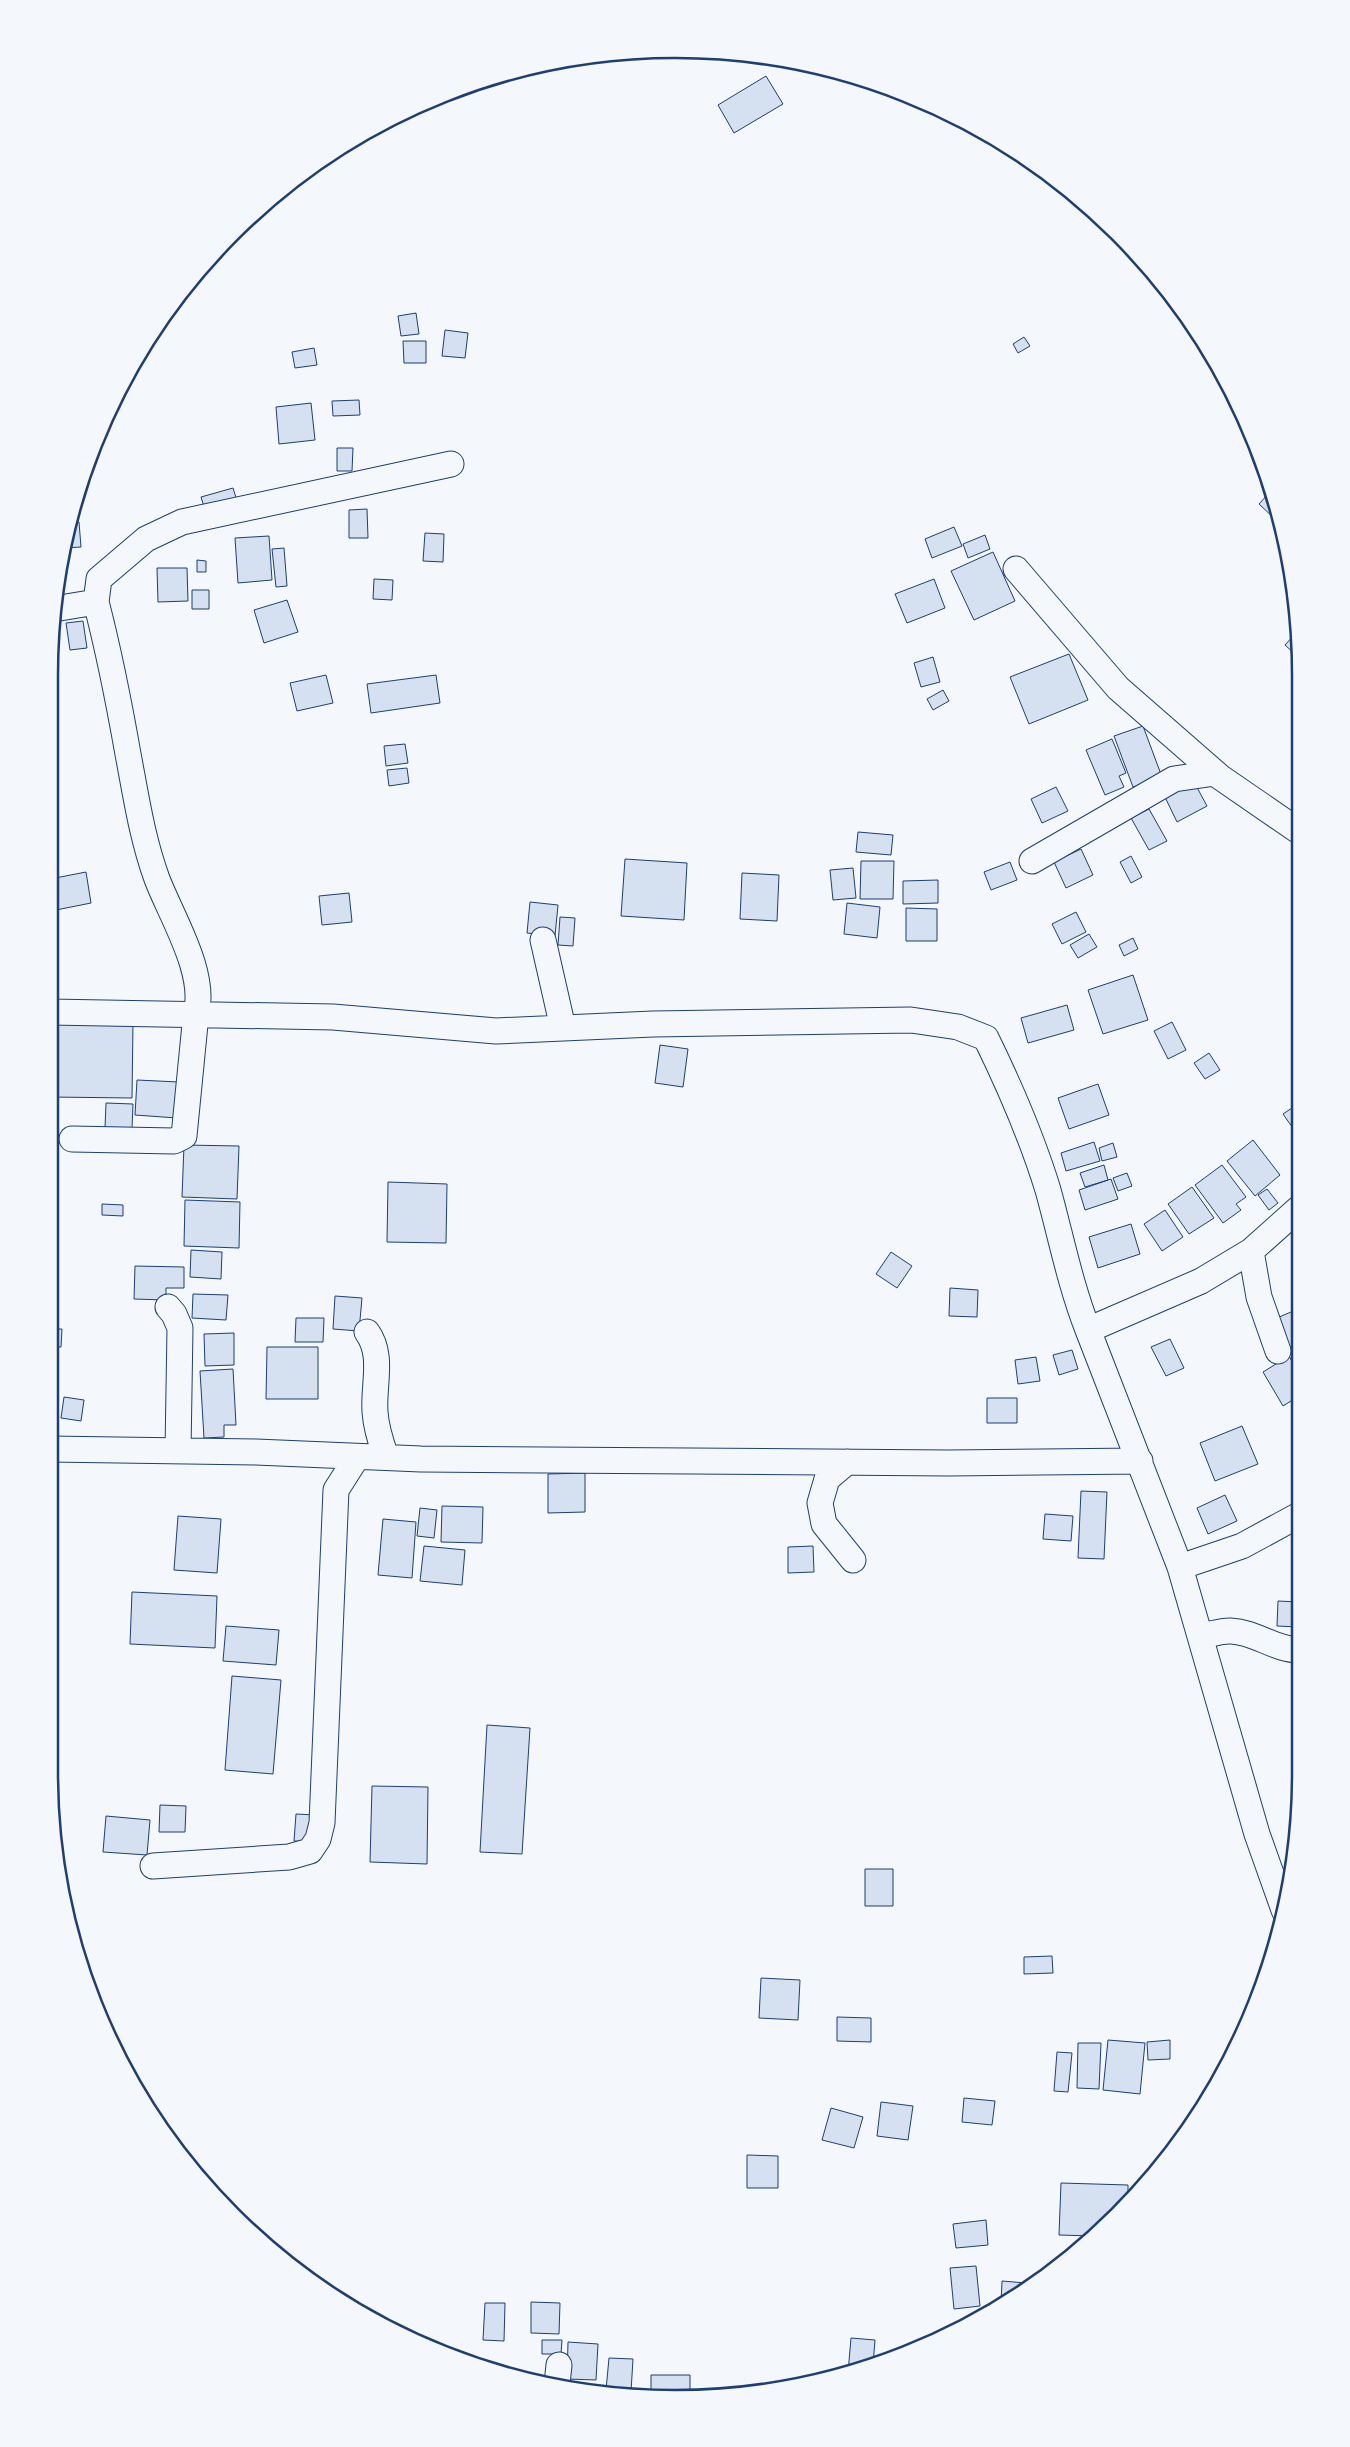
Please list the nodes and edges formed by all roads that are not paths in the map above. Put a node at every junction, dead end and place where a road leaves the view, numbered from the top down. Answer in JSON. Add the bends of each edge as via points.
{"nodes":[{"id":1,"x":451,"y":464,"type":"dead end"},
{"id":2,"x":1016,"y":569,"type":"dead end"},
{"id":3,"x":96,"y":602,"type":"junction"},
{"id":4,"x":62,"y":608,"type":"edge"},
{"id":5,"x":1215,"y":773,"type":"junction"},
{"id":6,"x":1292,"y":827,"type":"edge"},
{"id":7,"x":1032,"y":862,"type":"dead end"},
{"id":8,"x":543,"y":940,"type":"dead end"},
{"id":9,"x":58,"y":1012,"type":"edge"},
{"id":10,"x":196,"y":1014,"type":"junction"},
{"id":11,"x":563,"y":1028,"type":"junction"},
{"id":12,"x":72,"y":1139,"type":"dead end"},
{"id":13,"x":1292,"y":1214,"type":"edge"},
{"id":14,"x":1251,"y":1250,"type":"junction"},
{"id":15,"x":168,"y":1307,"type":"dead end"},
{"id":16,"x":1088,"y":1330,"type":"junction"},
{"id":17,"x":367,"y":1332,"type":"dead end"},
{"id":18,"x":1278,"y":1351,"type":"dead end"},
{"id":19,"x":58,"y":1449,"type":"edge"},
{"id":20,"x":178,"y":1451,"type":"junction"},
{"id":21,"x":357,"y":1456,"type":"junction"},
{"id":22,"x":386,"y":1458,"type":"junction"},
{"id":23,"x":1140,"y":1461,"type":"junction"},
{"id":24,"x":847,"y":1462,"type":"junction"},
{"id":25,"x":1292,"y":1519,"type":"edge"},
{"id":26,"x":853,"y":1560,"type":"dead end"},
{"id":27,"x":1180,"y":1567,"type":"junction"},
{"id":28,"x":1200,"y":1636,"type":"junction"},
{"id":29,"x":1292,"y":1650,"type":"edge"},
{"id":30,"x":153,"y":1866,"type":"dead end"},
{"id":31,"x":1280,"y":1898,"type":"edge"}],
"edges":[{"from":1,"to":3,"type":"street","via":[[182,522],[146,540],[99,580]]},
{"from":2,"to":5,"type":"street","via":[[1118,688]]},
{"from":3,"to":4,"type":"street"},
{"from":3,"to":10,"type":"street","via":[[113,674],[144,842],[198,985]]},
{"from":5,"to":6,"type":"street"},
{"from":5,"to":7,"type":"street","via":[[1174,779]]},
{"from":8,"to":11,"type":"street"},
{"from":9,"to":10,"type":"street"},
{"from":10,"to":11,"type":"street","via":[[333,1017],[496,1031]]},
{"from":10,"to":12,"type":"street","via":[[184,1136],[174,1141]]},
{"from":11,"to":16,"type":"street","via":[[911,1020],[958,1027],[986,1038],[1010,1087],[1047,1189],[1076,1298]]},
{"from":13,"to":14,"type":"street"},
{"from":14,"to":16,"type":"street","via":[[1201,1281]]},
{"from":14,"to":18,"type":"street","via":[[1258,1297]]},
{"from":15,"to":20,"type":"street","via":[[180,1328]]},
{"from":16,"to":23,"type":"street"},
{"from":17,"to":22,"type":"street","via":[[376,1345],[375,1412]]},
{"from":19,"to":20,"type":"street"},
{"from":20,"to":21,"type":"street"},
{"from":21,"to":22,"type":"street"},
{"from":21,"to":30,"type":"street","via":[[336,1490],[322,1823],[318,1839],[310,1852],[289,1857]]},
{"from":22,"to":24,"type":"street"},
{"from":23,"to":24,"type":"street"},
{"from":23,"to":27,"type":"street"},
{"from":24,"to":26,"type":"street","via":[[828,1480],[820,1503],[824,1524]]},
{"from":25,"to":27,"type":"street","via":[[1242,1546]]},
{"from":27,"to":28,"type":"street"},
{"from":28,"to":29,"type":"street","via":[[1231,1631]]},
{"from":28,"to":31,"type":"street","via":[[1257,1834]]}]}
